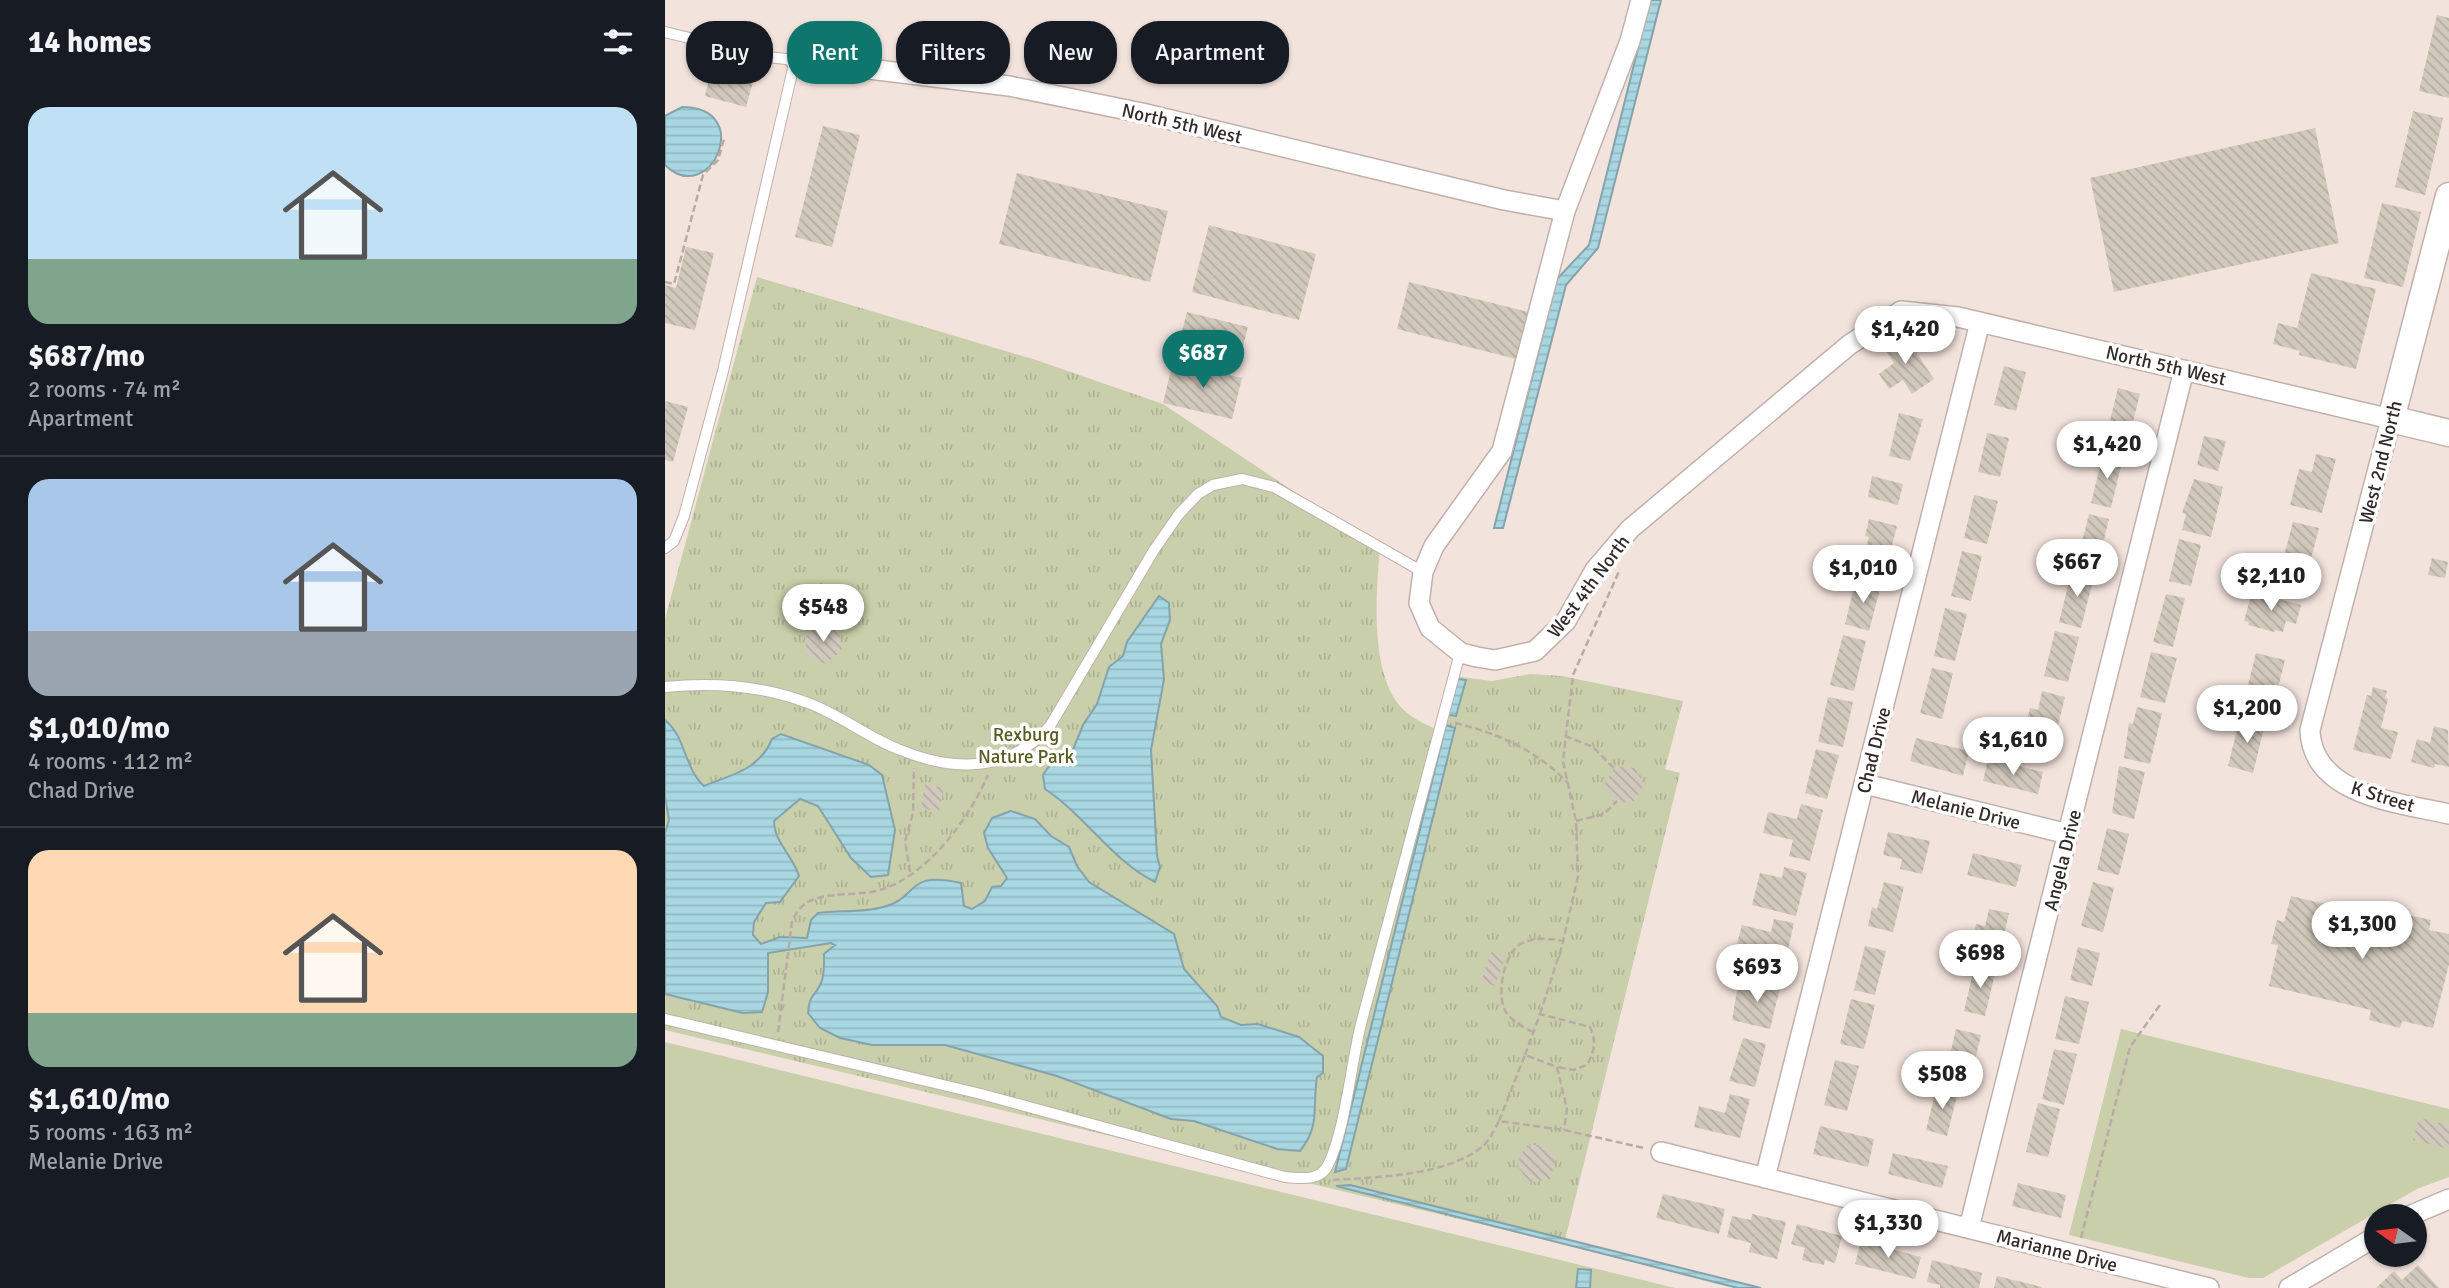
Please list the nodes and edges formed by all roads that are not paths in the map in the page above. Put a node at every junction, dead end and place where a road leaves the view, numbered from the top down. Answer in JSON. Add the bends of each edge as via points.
{"nodes":[{"id":1,"x":1641,"y":0,"type":"edge"},
{"id":2,"x":665,"y":32,"type":"edge"},
{"id":3,"x":787,"y":59,"type":"edge"},
{"id":4,"x":882,"y":71,"type":"edge"},
{"id":5,"x":789,"y":84,"type":"edge"},
{"id":6,"x":2449,"y":196,"type":"edge"},
{"id":7,"x":1565,"y":211,"type":"junction"},
{"id":8,"x":1884,"y":320,"type":"joint"},
{"id":9,"x":1980,"y":322,"type":"junction"},
{"id":10,"x":2184,"y":370,"type":"junction"},
{"id":11,"x":2391,"y":419,"type":"junction"},
{"id":12,"x":2449,"y":433,"type":"edge"},
{"id":13,"x":665,"y":548,"type":"edge"},
{"id":14,"x":1423,"y":572,"type":"junction"},
{"id":15,"x":1460,"y":653,"type":"junction"},
{"id":16,"x":665,"y":687,"type":"edge"},
{"id":17,"x":2324,"y":766,"type":"joint"},
{"id":18,"x":1865,"y":784,"type":"junction"},
{"id":19,"x":2449,"y":814,"type":"edge"},
{"id":20,"x":2068,"y":834,"type":"junction"},
{"id":21,"x":665,"y":1019,"type":"edge"},
{"id":22,"x":1661,"y":1152,"type":"road end"},
{"id":23,"x":1765,"y":1178,"type":"junction"},
{"id":24,"x":2449,"y":1199,"type":"edge"},
{"id":25,"x":2427,"y":1208,"type":"edge"},
{"id":26,"x":1969,"y":1228,"type":"junction"},
{"id":27,"x":2364,"y":1244,"type":"edge"},
{"id":28,"x":2209,"y":1288,"type":"edge"},
{"id":29,"x":2289,"y":1288,"type":"edge"}],
"edges":[{"from":1,"to":7,"type":"street","name":"West 4th North","via":[[1630,41]]},
{"from":2,"to":3,"type":"lane"},
{"from":4,"to":7,"type":"street","name":"North 5th West","via":[[1009,86],[1142,113],[1504,201]]},
{"from":5,"to":13,"type":"lane","via":[[684,516],[674,541]]},
{"from":6,"to":11,"type":"street","name":"West 2nd North"},
{"from":7,"to":14,"type":"street","name":"West 4th North","via":[[1502,452],[1434,546]]},
{"from":8,"to":9,"type":"street","name":"North 5th West","via":[[1901,310],[1914,309]]},
{"from":8,"to":15,"type":"street","name":"West 4th North","via":[[1630,529],[1595,570],[1566,621],[1535,651],[1495,660]]},
{"from":9,"to":10,"type":"street","name":"North 5th West"},
{"from":9,"to":18,"type":"street","name":"Chad Drive"},
{"from":10,"to":11,"type":"street","name":"North 5th West"},
{"from":10,"to":20,"type":"street","name":"Angela Drive"},
{"from":11,"to":12,"type":"street","name":"North 5th West"},
{"from":11,"to":17,"type":"street","name":"West 2nd North","via":[[2310,730]]},
{"from":14,"to":15,"type":"street","name":"West 4th North","via":[[1419,603],[1430,628]]},
{"from":14,"to":16,"type":"lane","via":[[1273,487],[1242,479],[1213,485],[1179,514],[1154,550],[1050,726],[1037,741],[993,763],[963,766],[899,750],[780,693],[718,684]]},
{"from":15,"to":21,"type":"lane","via":[[1328,1165],[1321,1174],[1285,1177],[1033,1107]]},
{"from":17,"to":19,"type":"street","name":"K Street","via":[[2351,788]]},
{"from":18,"to":20,"type":"street","name":"Melanie Drive"},
{"from":18,"to":23,"type":"street","name":"Chad Drive"},
{"from":20,"to":26,"type":"street","name":"Angela Drive"},
{"from":22,"to":23,"type":"street","name":"Marianne Drive"},
{"from":23,"to":26,"type":"street","name":"Marianne Drive"},
{"from":24,"to":25,"type":"street"},
{"from":26,"to":28,"type":"street","name":"Marianne Drive"},
{"from":27,"to":29,"type":"street"}]}
